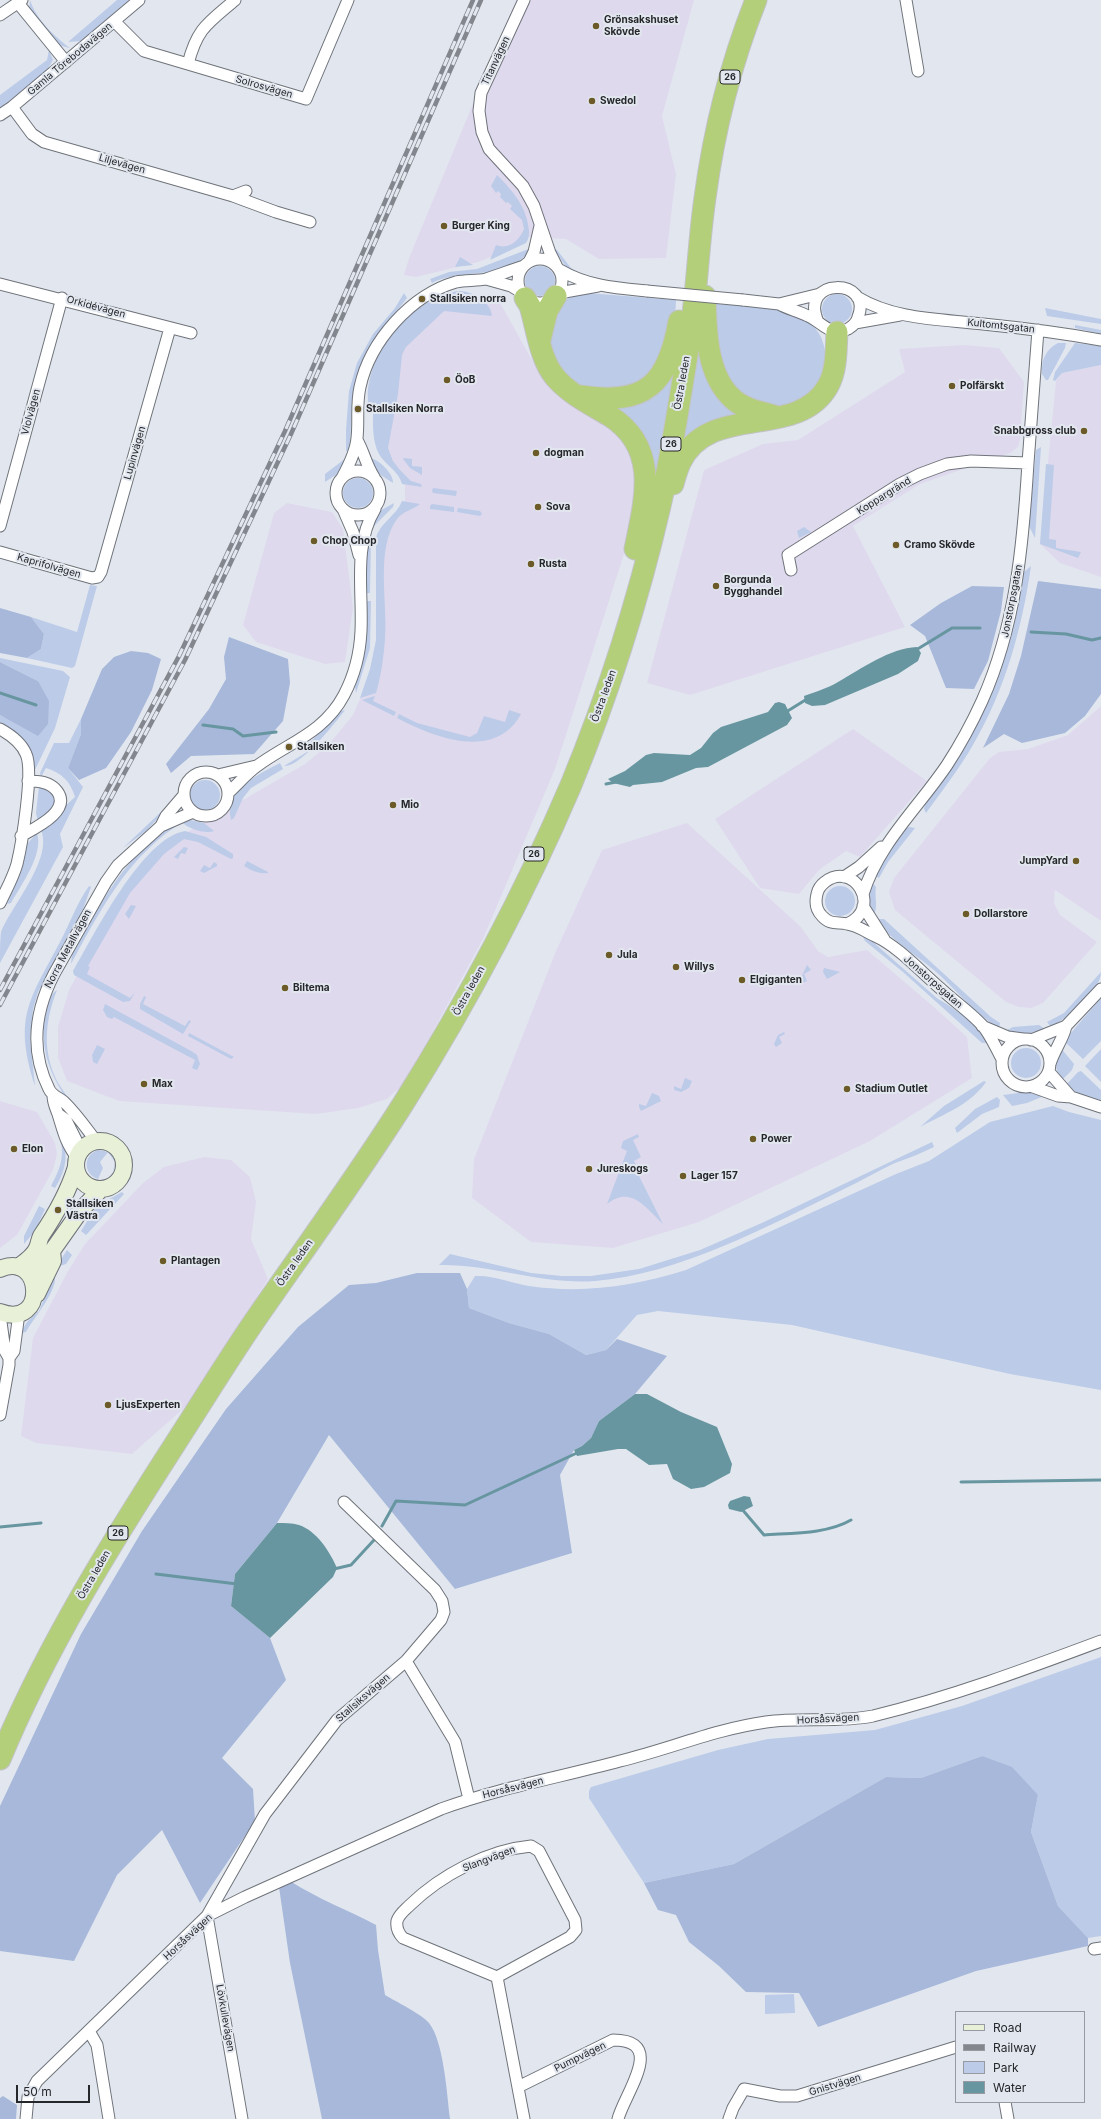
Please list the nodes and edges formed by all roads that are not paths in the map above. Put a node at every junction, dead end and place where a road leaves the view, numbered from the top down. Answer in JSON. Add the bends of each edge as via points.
{"nodes":[{"id":1,"x":139,"y":0,"type":"edge"},
{"id":2,"x":235,"y":0,"type":"edge"},
{"id":3,"x":348,"y":0,"type":"edge"},
{"id":4,"x":524,"y":0,"type":"edge"},
{"id":5,"x":748,"y":0,"type":"edge"},
{"id":6,"x":756,"y":0,"type":"edge"},
{"id":7,"x":906,"y":0,"type":"edge"},
{"id":8,"x":20,"y":2,"type":"edge"},
{"id":9,"x":0,"y":15,"type":"edge"},
{"id":10,"x":115,"y":22,"type":"junction"},
{"id":11,"x":66,"y":62,"type":"junction"},
{"id":12,"x":188,"y":64,"type":"junction"},
{"id":13,"x":918,"y":72,"type":"dead end"},
{"id":14,"x":12,"y":107,"type":"junction"},
{"id":15,"x":0,"y":115,"type":"edge"},
{"id":16,"x":708,"y":155,"type":"junction"},
{"id":17,"x":246,"y":191,"type":"dead end"},
{"id":18,"x":233,"y":196,"type":"junction"},
{"id":19,"x":310,"y":222,"type":"dead end"},
{"id":20,"x":540,"y":226,"type":"junction"},
{"id":21,"x":526,"y":264,"type":"junction"},
{"id":22,"x":558,"y":267,"type":"junction"},
{"id":23,"x":486,"y":279,"type":"junction"},
{"id":24,"x":0,"y":284,"type":"edge"},
{"id":25,"x":599,"y":286,"type":"junction"},
{"id":26,"x":820,"y":294,"type":"junction"},
{"id":27,"x":523,"y":295,"type":"junction"},
{"id":28,"x":558,"y":295,"type":"junction"},
{"id":29,"x":857,"y":297,"type":"junction"},
{"id":30,"x":62,"y":298,"type":"junction"},
{"id":31,"x":779,"y":304,"type":"junction"},
{"id":32,"x":900,"y":315,"type":"junction"},
{"id":33,"x":818,"y":322,"type":"junction"},
{"id":34,"x":170,"y":328,"type":"junction"},
{"id":35,"x":846,"y":328,"type":"junction"},
{"id":36,"x":1038,"y":330,"type":"junction"},
{"id":37,"x":191,"y":333,"type":"dead end"},
{"id":38,"x":540,"y":340,"type":"junction"},
{"id":39,"x":1101,"y":340,"type":"edge"},
{"id":40,"x":577,"y":395,"type":"junction"},
{"id":41,"x":781,"y":417,"type":"junction"},
{"id":42,"x":357,"y":440,"type":"junction"},
{"id":43,"x":1028,"y":463,"type":"junction"},
{"id":44,"x":374,"y":477,"type":"junction"},
{"id":45,"x":342,"y":478,"type":"junction"},
{"id":46,"x":342,"y":509,"type":"junction"},
{"id":47,"x":375,"y":509,"type":"junction"},
{"id":48,"x":0,"y":526,"type":"edge"},
{"id":49,"x":0,"y":552,"type":"edge"},
{"id":50,"x":360,"y":559,"type":"junction"},
{"id":51,"x":791,"y":570,"type":"dead end"},
{"id":52,"x":644,"y":571,"type":"junction"},
{"id":53,"x":98,"y":577,"type":"joint"},
{"id":54,"x":618,"y":634,"type":"junction"},
{"id":55,"x":0,"y":728,"type":"edge"},
{"id":56,"x":256,"y":766,"type":"junction"},
{"id":57,"x":218,"y":775,"type":"junction"},
{"id":58,"x":28,"y":781,"type":"junction"},
{"id":59,"x":228,"y":793,"type":"junction"},
{"id":60,"x":184,"y":795,"type":"junction"},
{"id":61,"x":193,"y":812,"type":"junction"},
{"id":62,"x":161,"y":826,"type":"junction"},
{"id":63,"x":21,"y":836,"type":"junction"},
{"id":64,"x":889,"y":840,"type":"junction"},
{"id":65,"x":844,"y":876,"type":"junction"},
{"id":66,"x":863,"y":894,"type":"junction"},
{"id":67,"x":0,"y":903,"type":"edge"},
{"id":68,"x":864,"y":906,"type":"junction"},
{"id":69,"x":847,"y":924,"type":"junction"},
{"id":70,"x":884,"y":939,"type":"junction"},
{"id":71,"x":1101,"y":989,"type":"edge"},
{"id":72,"x":982,"y":1026,"type":"junction"},
{"id":73,"x":1066,"y":1026,"type":"junction"},
{"id":74,"x":1027,"y":1039,"type":"junction"},
{"id":75,"x":1002,"y":1059,"type":"junction"},
{"id":76,"x":1049,"y":1068,"type":"junction"},
{"id":77,"x":1033,"y":1087,"type":"junction"},
{"id":78,"x":53,"y":1095,"type":"junction"},
{"id":79,"x":1071,"y":1097,"type":"junction"},
{"id":80,"x":1101,"y":1107,"type":"edge"},
{"id":81,"x":96,"y":1141,"type":"junction"},
{"id":82,"x":78,"y":1158,"type":"junction"},
{"id":83,"x":102,"y":1189,"type":"junction"},
{"id":84,"x":40,"y":1239,"type":"junction"},
{"id":85,"x":52,"y":1251,"type":"junction"},
{"id":86,"x":18,"y":1267,"type":"junction"},
{"id":87,"x":0,"y":1269,"type":"edge"},
{"id":88,"x":33,"y":1280,"type":"junction"},
{"id":89,"x":34,"y":1300,"type":"junction"},
{"id":90,"x":19,"y":1313,"type":"junction"},
{"id":91,"x":0,"y":1314,"type":"edge"},
{"id":92,"x":256,"y":1318,"type":"junction"},
{"id":93,"x":9,"y":1358,"type":"junction"},
{"id":94,"x":0,"y":1415,"type":"edge"},
{"id":95,"x":344,"y":1502,"type":"dead end"},
{"id":96,"x":1101,"y":1641,"type":"edge"},
{"id":97,"x":406,"y":1661,"type":"junction"},
{"id":98,"x":0,"y":1759,"type":"edge"},
{"id":99,"x":469,"y":1799,"type":"junction"},
{"id":100,"x":207,"y":1916,"type":"junction"},
{"id":101,"x":497,"y":1978,"type":"junction"},
{"id":102,"x":89,"y":2031,"type":"junction"},
{"id":103,"x":955,"y":2047,"type":"edge"},
{"id":104,"x":518,"y":2087,"type":"junction"},
{"id":105,"x":1005,"y":2103,"type":"edge"},
{"id":106,"x":26,"y":2119,"type":"edge"},
{"id":107,"x":110,"y":2119,"type":"edge"},
{"id":108,"x":242,"y":2119,"type":"edge"},
{"id":109,"x":524,"y":2119,"type":"edge"},
{"id":110,"x":618,"y":2119,"type":"edge"},
{"id":111,"x":729,"y":2119,"type":"edge"},
{"id":112,"x":1008,"y":2119,"type":"edge"}],
"edges":[{"from":1,"to":10,"type":"street","name":"Gamla Törebodavägen"},
{"from":2,"to":12,"type":"street","via":[[202,30],[194,43]]},
{"from":3,"to":12,"type":"street","name":"Solrosvägen","via":[[306,99]]},
{"from":4,"to":20,"type":"street","name":"Titanvägen","via":[[481,92],[479,111],[482,132],[489,149],[522,186],[534,206]]},
{"from":5,"to":16,"type":"highway","name":"Östra leden","number":"26","via":[[722,74]]},
{"from":6,"to":16,"type":"highway","name":"Östra leden","number":"26","via":[[742,37]]},
{"from":7,"to":13,"type":"street"},
{"from":8,"to":9,"type":"street"},
{"from":8,"to":11,"type":"street"},
{"from":10,"to":11,"type":"street","name":"Gamla Törebodavägen"},
{"from":10,"to":12,"type":"street","name":"Solrosvägen","via":[[144,51]]},
{"from":11,"to":14,"type":"street","name":"Gamla Törebodavägen"},
{"from":14,"to":15,"type":"street","name":"Gamla Törebodavägen"},
{"from":14,"to":18,"type":"street","name":"Liljevägen","via":[[32,134],[44,142]]},
{"from":16,"to":40,"type":"highway","via":[[694,192],[676,340],[662,375],[637,394],[622,399],[605,400]]},
{"from":16,"to":41,"type":"highway","via":[[711,195],[704,269],[706,327],[711,356],[720,383],[733,399],[753,410]]},
{"from":16,"to":52,"type":"highway","name":"Östra leden","number":"26","via":[[690,337],[660,503]]},
{"from":16,"to":54,"type":"highway","name":"Östra leden","number":"26","via":[[683,335],[654,501]]},
{"from":17,"to":18,"type":"street"},
{"from":18,"to":19,"type":"street","name":"Liljevägen"},
{"from":20,"to":21,"type":"street","name":"Titanvägen","via":[[536,244]]},
{"from":20,"to":22,"type":"street","name":"Titanvägen"},
{"from":21,"to":22,"type":"street","via":[[543,259]]},
{"from":21,"to":23,"type":"street"},
{"from":21,"to":27,"type":"street","via":[[518,278]]},
{"from":22,"to":25,"type":"street","via":[[571,276]]},
{"from":22,"to":28,"type":"street","via":[[563,282]]},
{"from":23,"to":27,"type":"street","via":[[511,286]]},
{"from":23,"to":42,"type":"street","via":[[457,282],[435,290],[394,322],[378,344],[360,387]]},
{"from":24,"to":30,"type":"street","name":"Orkidévägen"},
{"from":25,"to":28,"type":"street"},
{"from":25,"to":31,"type":"street","bridge":true},
{"from":26,"to":29,"type":"street","via":[[839,286]]},
{"from":26,"to":31,"type":"street"},
{"from":26,"to":33,"type":"street","via":[[814,307]]},
{"from":27,"to":28,"type":"street","via":[[531,301],[541,303],[548,302]]},
{"from":27,"to":38,"type":"highway"},
{"from":28,"to":38,"type":"highway","via":[[547,311]]},
{"from":29,"to":32,"type":"street","name":"Kultomtsgatan","via":[[877,308]]},
{"from":29,"to":35,"type":"street","via":[[860,311]]},
{"from":30,"to":34,"type":"street","name":"Orkidévägen"},
{"from":30,"to":48,"type":"street","name":"Violvägen"},
{"from":31,"to":33,"type":"street"},
{"from":32,"to":35,"type":"street","name":"Kultomtsgatan"},
{"from":32,"to":36,"type":"street","name":"Kultomtsgatan"},
{"from":33,"to":35,"type":"street","via":[[830,331]]},
{"from":34,"to":37,"type":"street","name":"Orkidévägen"},
{"from":34,"to":53,"type":"street","name":"Lupinvägen"},
{"from":35,"to":41,"type":"highway","via":[[829,385],[821,396],[809,405]]},
{"from":36,"to":39,"type":"street","name":"Kultomtsgatan"},
{"from":36,"to":43,"type":"street","name":"Jonstorpsgatan"},
{"from":38,"to":40,"type":"highway","via":[[547,364],[556,378]]},
{"from":40,"to":54,"type":"highway","via":[[620,423],[636,440],[643,456],[646,476],[644,504]]},
{"from":41,"to":52,"type":"highway","via":[[728,425],[711,432],[693,445],[680,462]]},
{"from":42,"to":44,"type":"street"},
{"from":42,"to":45,"type":"street"},
{"from":43,"to":51,"type":"street","name":"Koppargränd","via":[[971,461],[947,464],[920,474],[788,555]]},
{"from":43,"to":64,"type":"street","name":"Jonstorpsgatan","via":[[1020,562],[1005,638],[995,670],[970,726],[947,765]]},
{"from":44,"to":45,"type":"street","via":[[361,471],[348,473]]},
{"from":44,"to":47,"type":"street","via":[[381,493]]},
{"from":45,"to":46,"type":"street","via":[[336,496]]},
{"from":46,"to":47,"type":"street","via":[[348,513],[362,515]]},
{"from":46,"to":50,"type":"street","name":"Norra Metallvägen"},
{"from":47,"to":50,"type":"street","name":"Norra Metallvägen","via":[[366,523]]},
{"from":49,"to":53,"type":"street","name":"Kaprifolvägen","via":[[92,578]]},
{"from":50,"to":56,"type":"street","name":"Norra Metallvägen","via":[[361,632],[356,666],[343,696],[323,721],[304,738]]},
{"from":52,"to":92,"type":"highway","name":"Östra leden","number":"26","via":[[602,702],[572,783],[490,954],[402,1106]]},
{"from":54,"to":92,"type":"highway","name":"Östra leden","number":"26","via":[[566,780],[529,866],[486,952],[428,1058],[272,1288]]},
{"from":55,"to":58,"type":"street","via":[[17,740],[26,754]]},
{"from":56,"to":57,"type":"street","name":"Norra Metallvägen"},
{"from":56,"to":59,"type":"street","name":"Norra Metallvägen"},
{"from":57,"to":59,"type":"street"},
{"from":57,"to":60,"type":"street","name":"Norra Metallvägen","via":[[198,773],[187,782]]},
{"from":58,"to":63,"type":"street"},
{"from":58,"to":63,"type":"street","via":[[45,782],[53,786],[61,800],[60,808]]},
{"from":59,"to":61,"type":"street","name":"Norra Metallvägen","via":[[226,804],[216,814],[205,816]]},
{"from":60,"to":61,"type":"street","via":[[185,802]]},
{"from":60,"to":62,"type":"street","name":"Norra Metallvägen"},
{"from":61,"to":62,"type":"street","name":"Norra Metallvägen"},
{"from":62,"to":78,"type":"street","name":"Norra Metallvägen","via":[[118,865],[106,882],[46,990],[39,1012],[36,1038],[39,1060]]},
{"from":63,"to":67,"type":"street","via":[[17,864]]},
{"from":64,"to":65,"type":"street","name":"Jonstorpsgatan","via":[[859,867]]},
{"from":64,"to":66,"type":"street","name":"Jonstorpsgatan","via":[[869,875]]},
{"from":65,"to":66,"type":"street","via":[[856,882]]},
{"from":65,"to":69,"type":"street","name":"Jonstorpsgatan","via":[[836,876],[822,884],[816,899],[817,907],[825,919]]},
{"from":66,"to":68,"type":"street","name":"Jonstorpsgatan"},
{"from":68,"to":69,"type":"street","via":[[857,917]]},
{"from":68,"to":70,"type":"street","name":"Jonstorpsgatan"},
{"from":69,"to":70,"type":"street","name":"Jonstorpsgatan"},
{"from":70,"to":72,"type":"street","name":"Jonstorpsgatan"},
{"from":71,"to":73,"type":"street"},
{"from":72,"to":74,"type":"street","name":"Jonstorpsgatan","via":[[1008,1037]]},
{"from":72,"to":75,"type":"street","name":"Jonstorpsgatan"},
{"from":73,"to":74,"type":"street"},
{"from":73,"to":76,"type":"street","via":[[1064,1035],[1053,1052]]},
{"from":74,"to":75,"type":"street","via":[[1008,1046]]},
{"from":74,"to":76,"type":"street","via":[[1045,1049]]},
{"from":75,"to":77,"type":"street","via":[[1003,1073],[1007,1079],[1019,1087]]},
{"from":76,"to":77,"type":"street","via":[[1044,1079]]},
{"from":76,"to":79,"type":"street"},
{"from":77,"to":79,"type":"street","via":[[1058,1096]]},
{"from":78,"to":81,"type":"street","name":"Norra Metallvägen","via":[[62,1100]]},
{"from":78,"to":82,"type":"street","name":"Norra Metallvägen","via":[[53,1105],[58,1114],[66,1120]]},
{"from":79,"to":80,"type":"street"},
{"from":81,"to":82,"type":"street"},
{"from":81,"to":83,"type":"street","via":[[115,1145],[124,1161],[123,1173],[118,1181]]},
{"from":82,"to":83,"type":"street","via":[[82,1180],[88,1185]]},
{"from":82,"to":84,"type":"street","via":[[70,1186]]},
{"from":83,"to":85,"type":"street","via":[[81,1210]]},
{"from":84,"to":86,"type":"street","via":[[37,1249]]},
{"from":84,"to":87,"type":"street","via":[[30,1243]]},
{"from":85,"to":88,"type":"street","via":[[44,1254],[39,1260]]},
{"from":85,"to":89,"type":"street","via":[[52,1261]]},
{"from":86,"to":87,"type":"street"},
{"from":86,"to":88,"type":"street"},
{"from":88,"to":89,"type":"street"},
{"from":89,"to":90,"type":"street"},
{"from":90,"to":91,"type":"street"},
{"from":90,"to":93,"type":"street","via":[[14,1351]]},
{"from":91,"to":93,"type":"street","via":[[5,1351]]},
{"from":92,"to":98,"type":"highway","name":"Östra leden","number":"26","via":[[92,1576],[48,1659]]},
{"from":93,"to":94,"type":"street","via":[[7,1384]]},
{"from":95,"to":97,"type":"street","name":"Stallsiksvägen","via":[[435,1590],[442,1601],[444,1612],[441,1620]]},
{"from":96,"to":99,"type":"street","name":"Horsåsvägen","via":[[1028,1668],[885,1713],[767,1722],[724,1731],[622,1761]]},
{"from":97,"to":99,"type":"street","via":[[455,1742]]},
{"from":97,"to":100,"type":"street","name":"Stallsiksvägen","via":[[337,1720],[265,1814]]},
{"from":99,"to":100,"type":"street","name":"Horsåsvägen","via":[[441,1809]]},
{"from":100,"to":102,"type":"street","name":"Horsåsvägen"},
{"from":100,"to":108,"type":"street","name":"Lövkullevägen"},
{"from":101,"to":101,"type":"street","name":"Slangvägen","via":[[570,1938],[576,1930],[575,1920],[539,1851],[531,1846],[489,1857],[457,1871],[416,1899],[401,1914],[397,1923],[398,1932],[403,1938]]},
{"from":101,"to":104,"type":"street"},
{"from":102,"to":106,"type":"street","name":"Horsåsvägen","via":[[37,2081],[28,2097]]},
{"from":102,"to":107,"type":"street","via":[[98,2045]]},
{"from":103,"to":111,"type":"street","name":"Gnistvägen","via":[[797,2096],[780,2096],[744,2089]]},
{"from":104,"to":109,"type":"street"},
{"from":104,"to":110,"type":"street","name":"Pumpvägen","via":[[613,2040],[624,2040],[635,2046],[641,2057],[640,2068]]},
{"from":105,"to":112,"type":"street"}]}
